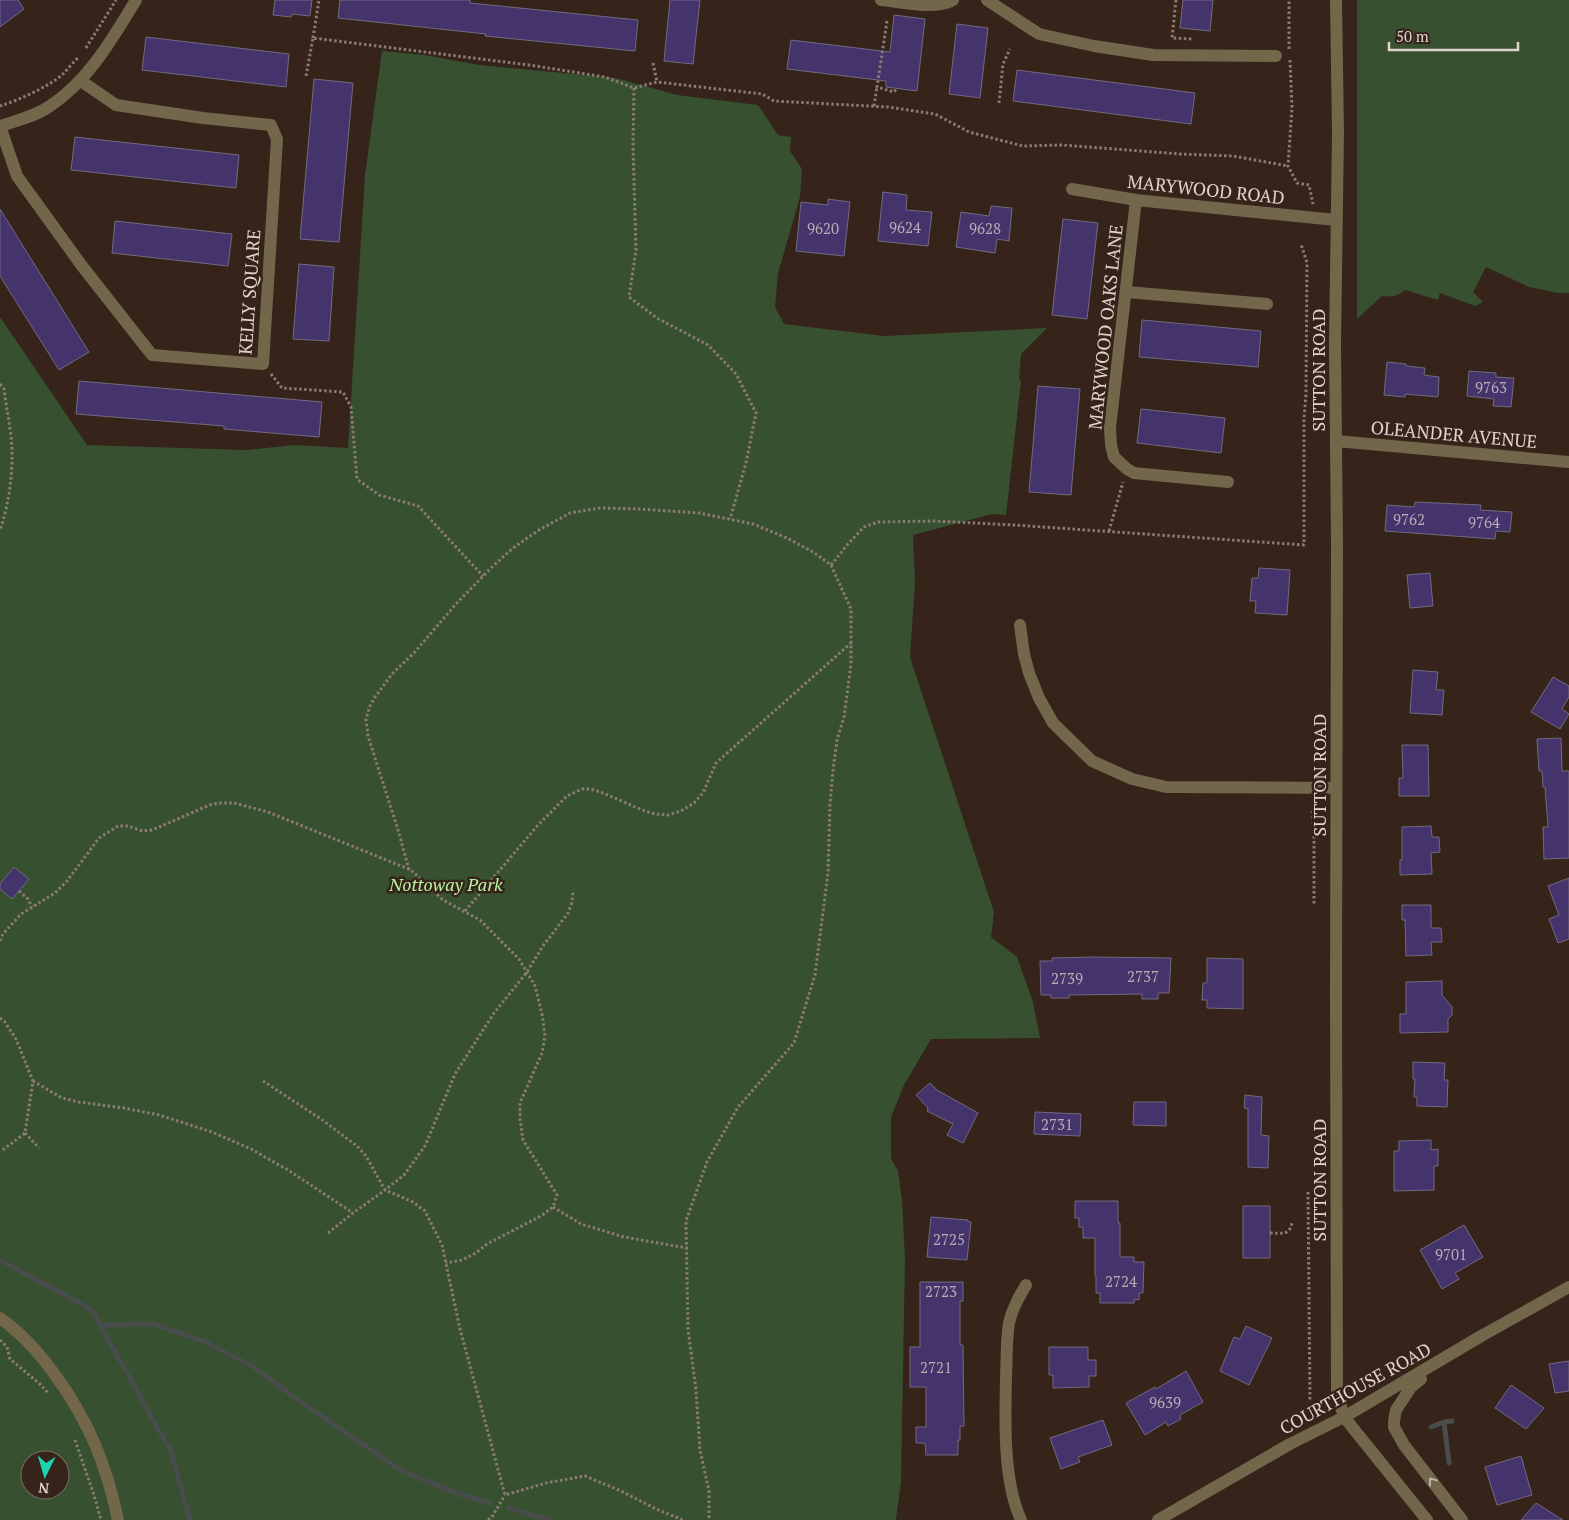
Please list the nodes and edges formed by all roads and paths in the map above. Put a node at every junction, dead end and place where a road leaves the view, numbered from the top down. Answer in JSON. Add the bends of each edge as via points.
{"nodes":[{"id":1,"x":116,"y":0,"type":"edge"},
{"id":2,"x":136,"y":0,"type":"edge"},
{"id":3,"x":319,"y":0,"type":"edge"},
{"id":4,"x":881,"y":0,"type":"edge"},
{"id":5,"x":953,"y":0,"type":"edge"},
{"id":6,"x":987,"y":0,"type":"edge"},
{"id":7,"x":1176,"y":0,"type":"edge"},
{"id":8,"x":1289,"y":0,"type":"edge"},
{"id":9,"x":1336,"y":0,"type":"edge"},
{"id":10,"x":888,"y":21,"type":"dead end"},
{"id":11,"x":313,"y":38,"type":"junction"},
{"id":12,"x":1201,"y":39,"type":"dead end"},
{"id":13,"x":1010,"y":49,"type":"dead end"},
{"id":14,"x":1276,"y":56,"type":"dead end"},
{"id":15,"x":653,"y":63,"type":"dead end"},
{"id":16,"x":306,"y":76,"type":"dead end"},
{"id":17,"x":81,"y":81,"type":"junction"},
{"id":18,"x":657,"y":82,"type":"junction"},
{"id":19,"x":877,"y":87,"type":"junction"},
{"id":20,"x":634,"y":88,"type":"junction"},
{"id":21,"x":897,"y":88,"type":"dead end"},
{"id":22,"x":999,"y":103,"type":"dead end"},
{"id":23,"x":0,"y":106,"type":"edge"},
{"id":24,"x":874,"y":107,"type":"junction"},
{"id":25,"x":0,"y":126,"type":"edge"},
{"id":26,"x":1288,"y":166,"type":"junction"},
{"id":27,"x":1072,"y":189,"type":"dead end"},
{"id":28,"x":1136,"y":200,"type":"junction"},
{"id":29,"x":1313,"y":205,"type":"dead end"},
{"id":30,"x":1336,"y":220,"type":"junction"},
{"id":31,"x":1301,"y":244,"type":"dead end"},
{"id":32,"x":1127,"y":292,"type":"junction"},
{"id":33,"x":1267,"y":304,"type":"dead end"},
{"id":34,"x":263,"y":364,"type":"junction"},
{"id":35,"x":0,"y":384,"type":"edge"},
{"id":36,"x":1336,"y":441,"type":"junction"},
{"id":37,"x":1569,"y":462,"type":"edge"},
{"id":38,"x":1123,"y":482,"type":"dead end"},
{"id":39,"x":1228,"y":482,"type":"dead end"},
{"id":40,"x":730,"y":519,"type":"junction"},
{"id":41,"x":0,"y":530,"type":"edge"},
{"id":42,"x":1109,"y":531,"type":"junction"},
{"id":43,"x":831,"y":565,"type":"junction"},
{"id":44,"x":483,"y":576,"type":"junction"},
{"id":45,"x":1020,"y":625,"type":"dead end"},
{"id":46,"x":851,"y":643,"type":"junction"},
{"id":47,"x":1336,"y":788,"type":"junction"},
{"id":48,"x":1312,"y":811,"type":"dead end"},
{"id":49,"x":409,"y":870,"type":"junction"},
{"id":50,"x":19,"y":891,"type":"dead end"},
{"id":51,"x":573,"y":891,"type":"dead end"},
{"id":52,"x":1314,"y":906,"type":"dead end"},
{"id":53,"x":32,"y":907,"type":"junction"},
{"id":54,"x":465,"y":911,"type":"junction"},
{"id":55,"x":0,"y":941,"type":"edge"},
{"id":56,"x":527,"y":972,"type":"junction"},
{"id":57,"x":0,"y":1018,"type":"edge"},
{"id":58,"x":33,"y":1081,"type":"junction"},
{"id":59,"x":264,"y":1081,"type":"dead end"},
{"id":60,"x":25,"y":1133,"type":"junction"},
{"id":61,"x":40,"y":1148,"type":"dead end"},
{"id":62,"x":0,"y":1150,"type":"edge"},
{"id":63,"x":385,"y":1190,"type":"junction"},
{"id":64,"x":1308,"y":1192,"type":"dead end"},
{"id":65,"x":553,"y":1207,"type":"junction"},
{"id":66,"x":353,"y":1213,"type":"junction"},
{"id":67,"x":1292,"y":1222,"type":"dead end"},
{"id":68,"x":328,"y":1233,"type":"dead end"},
{"id":69,"x":1270,"y":1233,"type":"dead end"},
{"id":70,"x":687,"y":1248,"type":"junction"},
{"id":71,"x":446,"y":1263,"type":"junction"},
{"id":72,"x":1026,"y":1285,"type":"dead end"},
{"id":73,"x":1569,"y":1287,"type":"edge"},
{"id":74,"x":0,"y":1318,"type":"edge"},
{"id":75,"x":0,"y":1340,"type":"edge"},
{"id":76,"x":1438,"y":1362,"type":"junction"},
{"id":77,"x":52,"y":1397,"type":"dead end"},
{"id":78,"x":1310,"y":1401,"type":"dead end"},
{"id":79,"x":1344,"y":1418,"type":"junction"},
{"id":80,"x":73,"y":1435,"type":"dead end"},
{"id":81,"x":505,"y":1495,"type":"junction"},
{"id":82,"x":101,"y":1520,"type":"edge"},
{"id":83,"x":118,"y":1520,"type":"edge"},
{"id":84,"x":488,"y":1520,"type":"edge"},
{"id":85,"x":683,"y":1520,"type":"edge"},
{"id":86,"x":709,"y":1520,"type":"edge"},
{"id":87,"x":1021,"y":1520,"type":"edge"},
{"id":88,"x":1158,"y":1520,"type":"edge"},
{"id":89,"x":1427,"y":1520,"type":"edge"},
{"id":90,"x":1462,"y":1520,"type":"edge"}],
"edges":[{"from":1,"to":23,"type":"path","via":[[82,54],[62,75],[48,85]]},
{"from":2,"to":17,"type":"street"},
{"from":3,"to":11,"type":"path"},
{"from":4,"to":5,"type":"street","via":[[934,5]]},
{"from":6,"to":14,"type":"street","via":[[1039,34],[1094,46],[1153,54]]},
{"from":7,"to":12,"type":"path","via":[[1172,38]]},
{"from":8,"to":26,"type":"path","via":[[1292,108]]},
{"from":9,"to":30,"type":"street","name":"SUTTON ROAD"},
{"from":10,"to":19,"type":"path"},
{"from":11,"to":16,"type":"path"},
{"from":11,"to":20,"type":"path","via":[[605,77]]},
{"from":13,"to":22,"type":"path","via":[[1003,64]]},
{"from":15,"to":18,"type":"path"},
{"from":17,"to":25,"type":"street","via":[[49,107]]},
{"from":17,"to":34,"type":"street","name":"KELLY SQUARE","via":[[116,105],[270,125],[277,139]]},
{"from":18,"to":20,"type":"path"},
{"from":18,"to":24,"type":"path","via":[[762,94],[774,101]]},
{"from":19,"to":21,"type":"path","via":[[894,92]]},
{"from":19,"to":24,"type":"path"},
{"from":20,"to":40,"type":"path","via":[[636,250],[629,297],[657,318],[708,345],[736,374],[756,413]]},
{"from":24,"to":26,"type":"path","via":[[935,114],[969,132],[1023,146],[1062,145],[1233,156]]},
{"from":25,"to":34,"type":"street","name":"KELLY SQUARE","via":[[17,176],[152,355]]},
{"from":26,"to":29,"type":"path","via":[[1297,183],[1309,186]]},
{"from":27,"to":28,"type":"street","name":"MARYWOOD ROAD"},
{"from":28,"to":30,"type":"street","name":"MARYWOOD ROAD"},
{"from":28,"to":32,"type":"street","name":"MARYWOOD OAKS LANE"},
{"from":30,"to":36,"type":"street","name":"SUTTON ROAD"},
{"from":31,"to":42,"type":"path","via":[[1307,263],[1304,545]]},
{"from":32,"to":33,"type":"street"},
{"from":32,"to":39,"type":"street","name":"MARYWOOD OAKS LANE","via":[[1110,428],[1114,457],[1134,473]]},
{"from":34,"to":44,"type":"path","via":[[282,388],[344,392],[350,407],[357,479],[379,495],[418,506]]},
{"from":35,"to":41,"type":"path","via":[[4,389],[11,438],[11,478]]},
{"from":36,"to":37,"type":"street","name":"OLEANDER AVENUE"},
{"from":36,"to":47,"type":"street","name":"SUTTON ROAD"},
{"from":38,"to":42,"type":"path"},
{"from":40,"to":43,"type":"path","via":[[753,524],[787,538]]},
{"from":40,"to":44,"type":"path","via":[[699,513],[640,509],[600,508],[570,513],[513,548]]},
{"from":42,"to":43,"type":"path","via":[[934,521],[878,522],[864,527]]},
{"from":43,"to":46,"type":"path","via":[[851,609]]},
{"from":44,"to":49,"type":"path","via":[[392,674],[375,697],[366,719],[368,736]]},
{"from":45,"to":47,"type":"street","via":[[1026,663],[1038,698],[1053,723],[1092,761],[1132,779],[1166,787]]},
{"from":46,"to":54,"type":"path","via":[[716,763],[703,793],[694,803],[668,815],[642,810],[591,789],[567,796]]},
{"from":46,"to":70,"type":"path","via":[[848,692],[832,770],[828,873],[815,975],[794,1043],[738,1107],[707,1162],[686,1221]]},
{"from":47,"to":79,"type":"street","name":"SUTTON ROAD","via":[[1336,1367],[1337,1393]]},
{"from":48,"to":52,"type":"path"},
{"from":49,"to":53,"type":"path","via":[[268,812],[234,803],[219,803],[152,830],[118,826],[100,838],[55,893]]},
{"from":49,"to":54,"type":"path","via":[[443,900]]},
{"from":50,"to":53,"type":"path"},
{"from":51,"to":56,"type":"path","via":[[568,913]]},
{"from":53,"to":55,"type":"path","via":[[21,914]]},
{"from":54,"to":56,"type":"path","via":[[496,935]]},
{"from":56,"to":63,"type":"path","via":[[494,1013],[455,1074],[425,1146],[404,1175]]},
{"from":56,"to":65,"type":"path","via":[[535,986],[545,1036],[542,1053],[520,1103],[520,1120],[523,1140],[557,1195]]},
{"from":57,"to":58,"type":"path","via":[[16,1040]]},
{"from":58,"to":60,"type":"path"},
{"from":58,"to":66,"type":"path","via":[[62,1098],[159,1115],[212,1132],[288,1170]]},
{"from":59,"to":63,"type":"path","via":[[357,1146]]},
{"from":60,"to":61,"type":"path"},
{"from":60,"to":62,"type":"path"},
{"from":63,"to":66,"type":"path"},
{"from":63,"to":71,"type":"path","via":[[425,1211],[442,1246]]},
{"from":64,"to":78,"type":"path"},
{"from":65,"to":70,"type":"path","via":[[581,1224],[624,1237]]},
{"from":65,"to":71,"type":"path","via":[[476,1253]]},
{"from":66,"to":68,"type":"path"},
{"from":67,"to":69,"type":"path","via":[[1287,1233]]},
{"from":70,"to":86,"type":"path","via":[[688,1329],[700,1450],[709,1491]]},
{"from":71,"to":81,"type":"path","via":[[460,1330]]},
{"from":72,"to":87,"type":"street","via":[[1014,1306],[1010,1322],[1006,1387],[1010,1478],[1015,1507]]},
{"from":73,"to":76,"type":"street","name":"COURTHOUSE ROAD"},
{"from":74,"to":83,"type":"street","via":[[37,1352],[85,1422],[101,1456]]},
{"from":75,"to":77,"type":"path","via":[[7,1347],[10,1359]]},
{"from":76,"to":79,"type":"street","name":"COURTHOUSE ROAD"},
{"from":90,"to":76,"type":"street","one_way":true,"via":[[1404,1445],[1394,1427],[1401,1400]]},
{"from":79,"to":88,"type":"street","name":"COURTHOUSE ROAD","via":[[1290,1444]]},
{"from":79,"to":89,"type":"street","name":"SUTTON ROAD"},
{"from":80,"to":82,"type":"path"},
{"from":81,"to":84,"type":"path"},
{"from":81,"to":85,"type":"path","via":[[585,1476]]}]}
